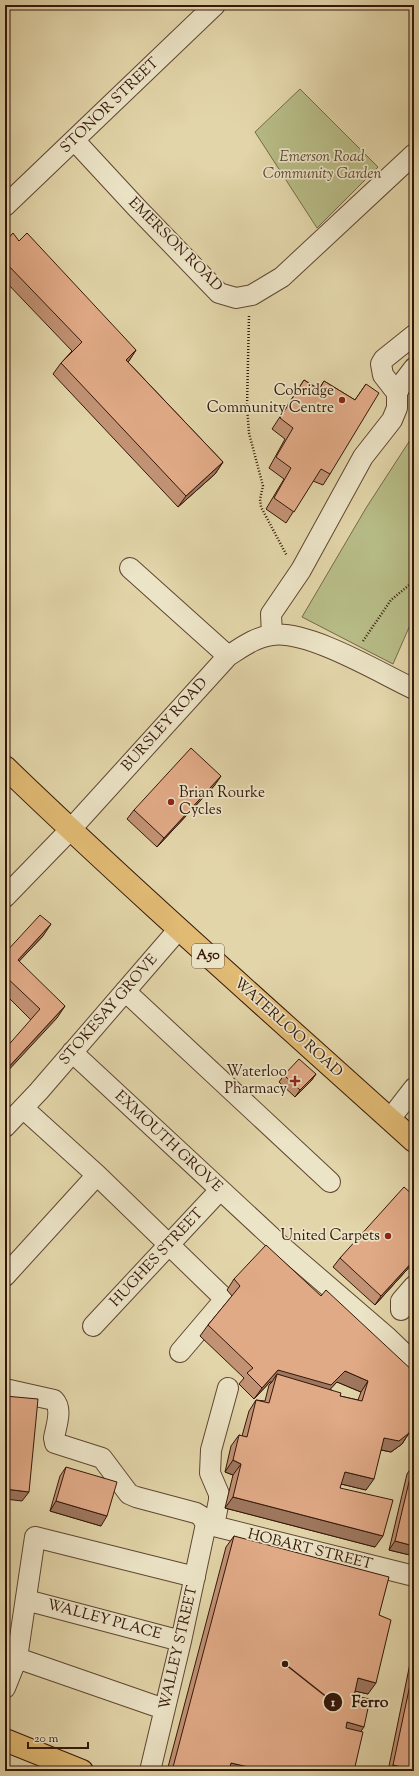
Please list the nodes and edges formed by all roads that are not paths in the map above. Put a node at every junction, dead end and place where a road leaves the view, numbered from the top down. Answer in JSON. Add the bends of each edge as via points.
{"nodes":[{"id":1,"x":215,"y":5,"type":"edge"},
{"id":2,"x":74,"y":141,"type":"junction"},
{"id":3,"x":414,"y":154,"type":"edge"},
{"id":4,"x":8,"y":198,"type":"edge"},
{"id":5,"x":414,"y":334,"type":"edge"},
{"id":6,"x":414,"y":368,"type":"edge"},
{"id":7,"x":397,"y":393,"type":"junction"},
{"id":8,"x":130,"y":568,"type":"dead end"},
{"id":9,"x":272,"y":635,"type":"junction"},
{"id":10,"x":228,"y":656,"type":"junction"},
{"id":11,"x":414,"y":690,"type":"edge"},
{"id":12,"x":5,"y":767,"type":"edge"},
{"id":13,"x":70,"y":830,"type":"junction"},
{"id":14,"x":5,"y":897,"type":"edge"},
{"id":15,"x":178,"y":930,"type":"junction"},
{"id":16,"x":125,"y":991,"type":"junction"},
{"id":17,"x":72,"y":1052,"type":"junction"},
{"id":18,"x":414,"y":1088,"type":"edge"},
{"id":19,"x":29,"y":1101,"type":"junction"},
{"id":20,"x":390,"y":1119,"type":"junction"},
{"id":21,"x":5,"y":1127,"type":"edge"},
{"id":22,"x":414,"y":1141,"type":"edge"},
{"id":23,"x":97,"y":1175,"type":"junction"},
{"id":24,"x":330,"y":1182,"type":"dead end"},
{"id":25,"x":220,"y":1190,"type":"junction"},
{"id":26,"x":169,"y":1245,"type":"junction"},
{"id":27,"x":5,"y":1276,"type":"edge"},
{"id":28,"x":414,"y":1286,"type":"edge"},
{"id":29,"x":402,"y":1310,"type":"dead end"},
{"id":30,"x":94,"y":1326,"type":"dead end"},
{"id":31,"x":180,"y":1352,"type":"dead end"},
{"id":32,"x":414,"y":1363,"type":"edge"},
{"id":33,"x":5,"y":1388,"type":"edge"},
{"id":34,"x":228,"y":1388,"type":"dead end"},
{"id":35,"x":210,"y":1525,"type":"junction"},
{"id":36,"x":414,"y":1576,"type":"edge"},
{"id":37,"x":195,"y":1577,"type":"junction"},
{"id":38,"x":26,"y":1600,"type":"junction"},
{"id":39,"x":181,"y":1641,"type":"junction"},
{"id":40,"x":17,"y":1658,"type":"junction"},
{"id":41,"x":5,"y":1688,"type":"edge"},
{"id":42,"x":164,"y":1709,"type":"junction"},
{"id":43,"x":5,"y":1740,"type":"edge"},
{"id":44,"x":82,"y":1771,"type":"edge"},
{"id":45,"x":150,"y":1771,"type":"edge"}],
"edges":[{"from":1,"to":2,"type":"street","name":"STONOR STREET"},
{"from":2,"to":3,"type":"street","name":"EMERSON ROAD","via":[[219,293],[236,298],[252,295],[282,277]]},
{"from":2,"to":4,"type":"street","name":"STONOR STREET"},
{"from":5,"to":7,"type":"street","via":[[381,364],[383,375]]},
{"from":6,"to":7,"type":"street"},
{"from":7,"to":9,"type":"street","via":[[397,408],[392,420],[363,457],[297,575],[271,614]]},
{"from":8,"to":10,"type":"street"},
{"from":9,"to":10,"type":"street","name":"BURSLEY ROAD","via":[[256,640]]},
{"from":9,"to":11,"type":"street","via":[[289,635],[319,643]]},
{"from":10,"to":13,"type":"street","name":"BURSLEY ROAD"},
{"from":12,"to":13,"type":"main road","name":"WATERLOO ROAD","number":"A50"},
{"from":13,"to":14,"type":"street","name":"BURSLEY ROAD"},
{"from":13,"to":15,"type":"main road","name":"WATERLOO ROAD","number":"A50"},
{"from":15,"to":16,"type":"street","name":"STOKESAY GROVE"},
{"from":15,"to":20,"type":"main road","name":"WATERLOO ROAD","number":"A50"},
{"from":16,"to":17,"type":"street","name":"STOKESAY GROVE"},
{"from":16,"to":24,"type":"street"},
{"from":17,"to":19,"type":"street","name":"STOKESAY GROVE"},
{"from":17,"to":25,"type":"street","name":"EXMOUTH GROVE"},
{"from":18,"to":20,"type":"street"},
{"from":19,"to":21,"type":"street","name":"STOKESAY GROVE"},
{"from":19,"to":23,"type":"street"},
{"from":20,"to":22,"type":"main road","name":"WATERLOO ROAD","number":"A50"},
{"from":23,"to":26,"type":"street"},
{"from":23,"to":27,"type":"street"},
{"from":25,"to":26,"type":"street","name":"HUGHES STREET"},
{"from":25,"to":32,"type":"street","name":"EXMOUTH GROVE"},
{"from":26,"to":30,"type":"street","name":"HUGHES STREET"},
{"from":26,"to":31,"type":"street","via":[[225,1299]]},
{"from":28,"to":29,"type":"street","via":[[401,1301]]},
{"from":33,"to":35,"type":"street","via":[[54,1400],[59,1409],[55,1442],[102,1458],[129,1494],[196,1513]]},
{"from":34,"to":35,"type":"street","name":"WALLEY STREET","via":[[211,1450],[210,1473],[219,1500]]},
{"from":35,"to":36,"type":"street","name":"HOBART STREET"},
{"from":35,"to":37,"type":"street","name":"WALLEY STREET"},
{"from":37,"to":38,"type":"street","via":[[36,1537]]},
{"from":37,"to":39,"type":"street","name":"WALLEY STREET"},
{"from":38,"to":39,"type":"street","name":"WALLEY PLACE"},
{"from":38,"to":40,"type":"street"},
{"from":39,"to":42,"type":"street","name":"WALLEY STREET"},
{"from":40,"to":41,"type":"street"},
{"from":40,"to":42,"type":"street"},
{"from":42,"to":45,"type":"street","name":"WALLEY STREET"},
{"from":43,"to":44,"type":"main road"}]}
